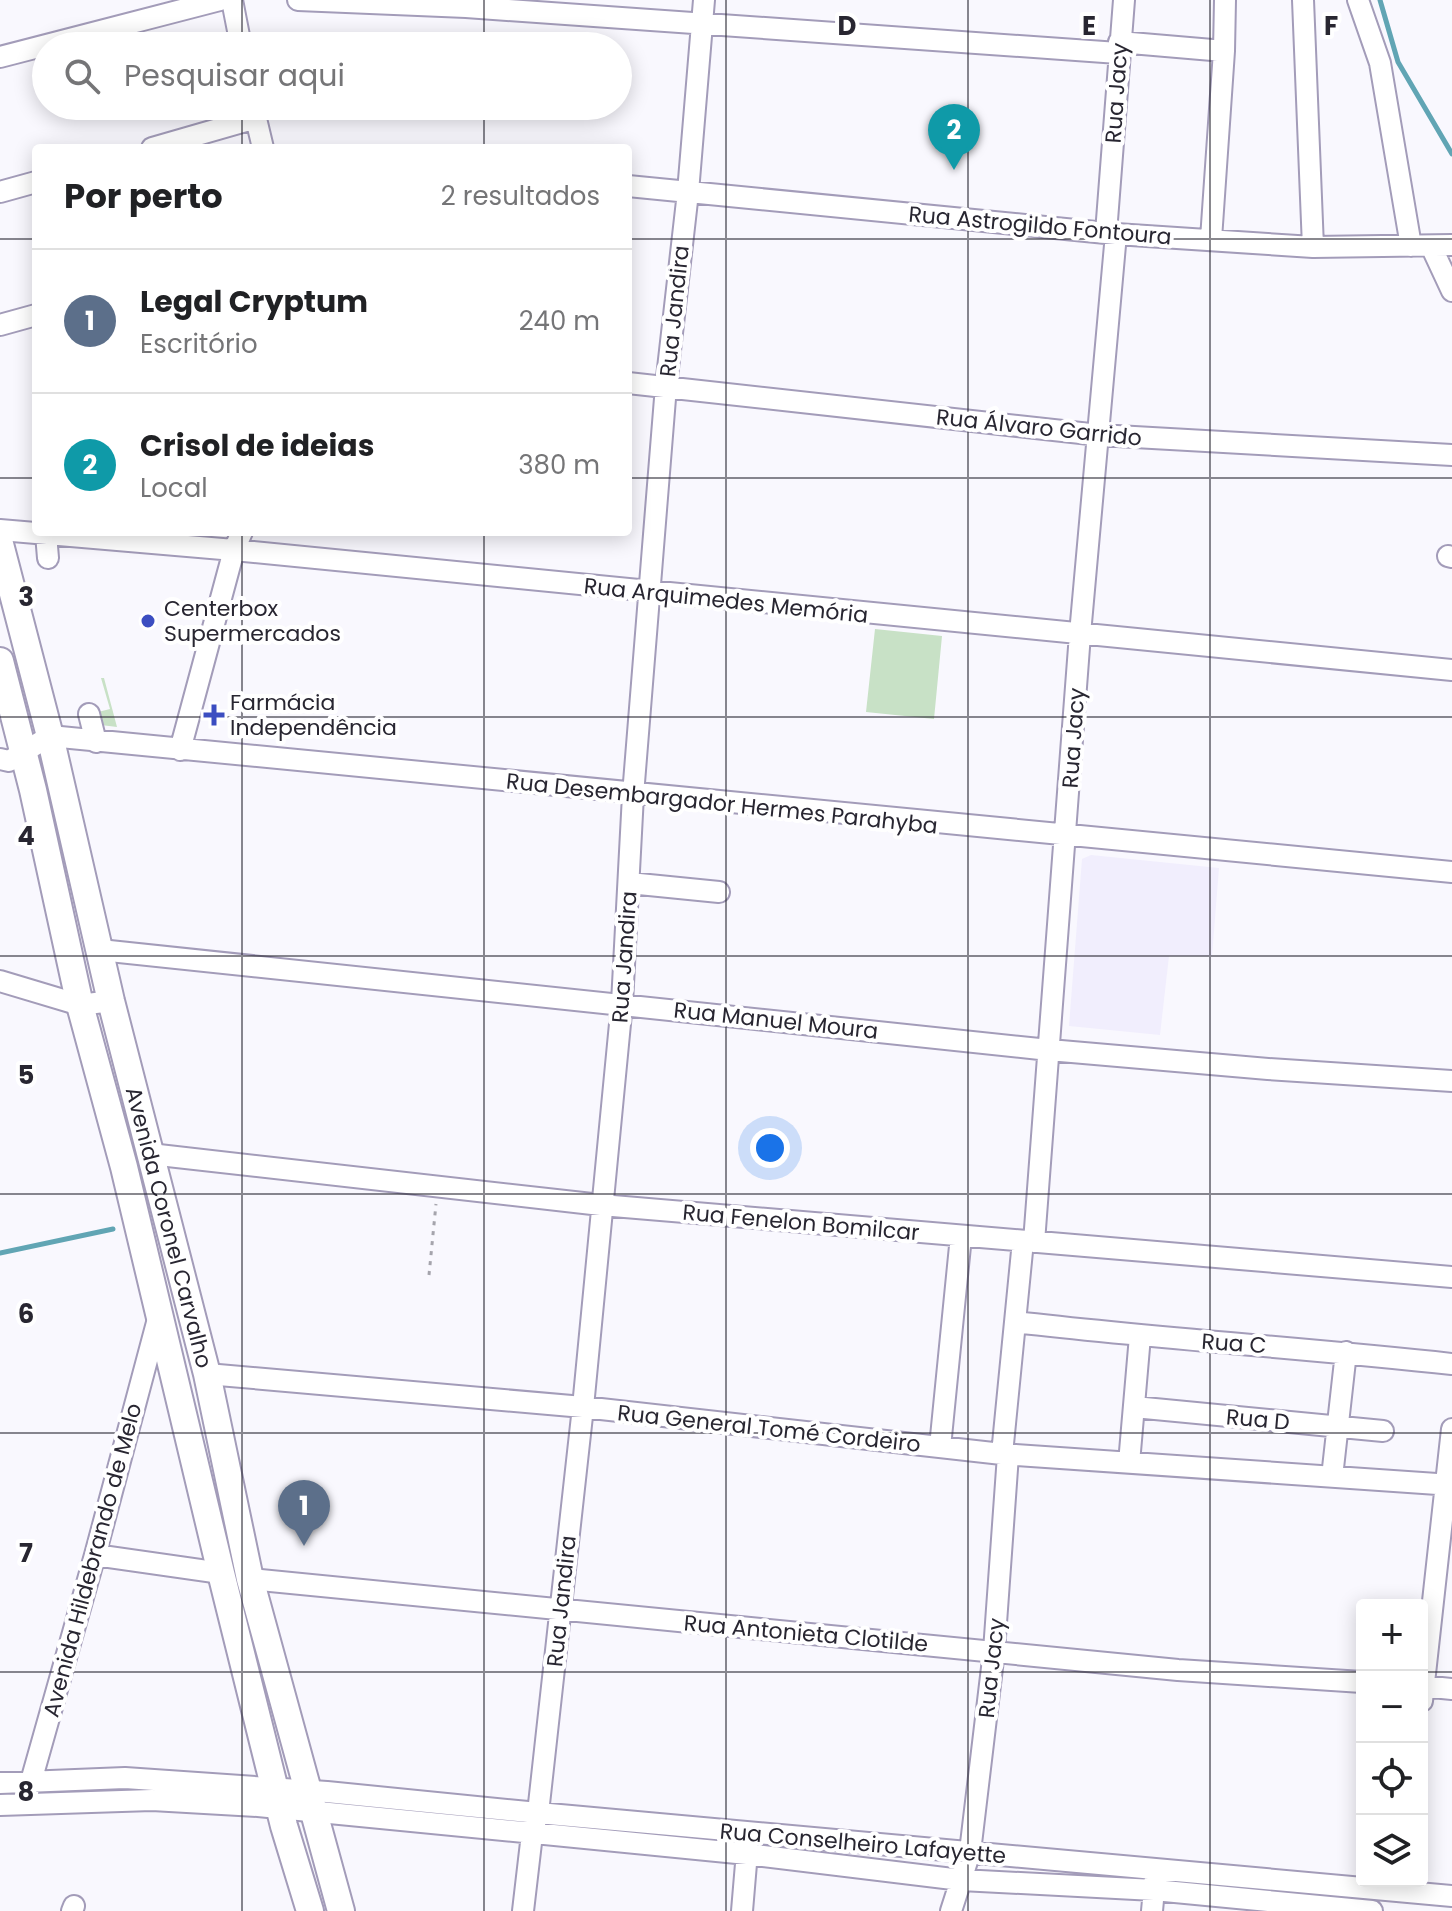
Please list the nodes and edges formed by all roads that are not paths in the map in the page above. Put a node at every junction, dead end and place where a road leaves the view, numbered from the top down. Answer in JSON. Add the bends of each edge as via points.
{"nodes":[{"id":1,"x":220,"y":0,"type":"edge"},
{"id":2,"x":232,"y":0,"type":"edge"},
{"id":3,"x":298,"y":0,"type":"edge"},
{"id":4,"x":704,"y":0,"type":"edge"},
{"id":5,"x":1124,"y":0,"type":"edge"},
{"id":6,"x":1225,"y":0,"type":"edge"},
{"id":7,"x":1303,"y":0,"type":"edge"},
{"id":8,"x":1358,"y":0,"type":"edge"},
{"id":9,"x":703,"y":23,"type":"junction"},
{"id":10,"x":96,"y":32,"type":"edge"},
{"id":11,"x":238,"y":32,"type":"edge"},
{"id":12,"x":1119,"y":47,"type":"junction"},
{"id":13,"x":32,"y":49,"type":"edge"},
{"id":14,"x":1224,"y":51,"type":"junction"},
{"id":15,"x":0,"y":57,"type":"edge"},
{"id":16,"x":231,"y":120,"type":"edge"},
{"id":17,"x":256,"y":120,"type":"edge"},
{"id":18,"x":163,"y":144,"type":"edge"},
{"id":19,"x":262,"y":144,"type":"edge"},
{"id":20,"x":32,"y":183,"type":"edge"},
{"id":21,"x":632,"y":186,"type":"edge"},
{"id":22,"x":0,"y":192,"type":"edge"},
{"id":23,"x":688,"y":192,"type":"junction"},
{"id":24,"x":1111,"y":234,"type":"junction"},
{"id":25,"x":1211,"y":239,"type":"junction"},
{"id":26,"x":1432,"y":246,"type":"edge"},
{"id":27,"x":1313,"y":247,"type":"junction"},
{"id":28,"x":1452,"y":291,"type":"edge"},
{"id":29,"x":32,"y":316,"type":"edge"},
{"id":30,"x":0,"y":325,"type":"edge"},
{"id":31,"x":632,"y":383,"type":"edge"},
{"id":32,"x":666,"y":386,"type":"junction"},
{"id":33,"x":1099,"y":435,"type":"junction"},
{"id":34,"x":1452,"y":455,"type":"edge"},
{"id":35,"x":0,"y":530,"type":"edge"},
{"id":36,"x":32,"y":533,"type":"edge"},
{"id":37,"x":46,"y":536,"type":"edge"},
{"id":38,"x":101,"y":536,"type":"edge"},
{"id":39,"x":238,"y":541,"type":"edge"},
{"id":40,"x":0,"y":544,"type":"edge"},
{"id":41,"x":48,"y":558,"type":"dead end"},
{"id":42,"x":651,"y":593,"type":"junction"},
{"id":43,"x":1080,"y":634,"type":"junction"},
{"id":44,"x":0,"y":661,"type":"edge"},
{"id":45,"x":1452,"y":670,"type":"edge"},
{"id":46,"x":89,"y":714,"type":"dead end"},
{"id":47,"x":50,"y":736,"type":"junction"},
{"id":48,"x":96,"y":742,"type":"junction"},
{"id":49,"x":180,"y":750,"type":"junction"},
{"id":50,"x":12,"y":755,"type":"edge"},
{"id":51,"x":633,"y":795,"type":"junction"},
{"id":52,"x":1067,"y":836,"type":"junction"},
{"id":53,"x":1452,"y":872,"type":"edge"},
{"id":54,"x":629,"y":883,"type":"junction"},
{"id":55,"x":719,"y":892,"type":"dead end"},
{"id":56,"x":100,"y":950,"type":"junction"},
{"id":57,"x":0,"y":981,"type":"edge"},
{"id":58,"x":111,"y":1001,"type":"junction"},
{"id":59,"x":622,"y":1003,"type":"junction"},
{"id":60,"x":80,"y":1005,"type":"junction"},
{"id":61,"x":1049,"y":1050,"type":"junction"},
{"id":62,"x":1452,"y":1081,"type":"edge"},
{"id":63,"x":151,"y":1159,"type":"junction"},
{"id":64,"x":601,"y":1205,"type":"junction"},
{"id":65,"x":961,"y":1236,"type":"junction"},
{"id":66,"x":1029,"y":1242,"type":"junction"},
{"id":67,"x":1452,"y":1277,"type":"edge"},
{"id":68,"x":159,"y":1315,"type":"junction"},
{"id":69,"x":1015,"y":1322,"type":"junction"},
{"id":70,"x":1140,"y":1336,"type":"junction"},
{"id":71,"x":1346,"y":1352,"type":"junction"},
{"id":72,"x":1452,"y":1364,"type":"edge"},
{"id":73,"x":207,"y":1374,"type":"junction"},
{"id":74,"x":583,"y":1407,"type":"junction"},
{"id":75,"x":1134,"y":1407,"type":"junction"},
{"id":76,"x":1338,"y":1427,"type":"junction"},
{"id":77,"x":1452,"y":1429,"type":"edge"},
{"id":78,"x":1383,"y":1431,"type":"dead end"},
{"id":79,"x":940,"y":1447,"type":"junction"},
{"id":80,"x":1005,"y":1454,"type":"junction"},
{"id":81,"x":1129,"y":1463,"type":"junction"},
{"id":82,"x":1332,"y":1477,"type":"junction"},
{"id":83,"x":1449,"y":1485,"type":"edge"},
{"id":84,"x":95,"y":1555,"type":"junction"},
{"id":85,"x":221,"y":1573,"type":"junction"},
{"id":86,"x":250,"y":1579,"type":"junction"},
{"id":87,"x":561,"y":1610,"type":"junction"},
{"id":88,"x":994,"y":1651,"type":"junction"},
{"id":89,"x":1426,"y":1671,"type":"edge"},
{"id":90,"x":1356,"y":1682,"type":"edge"},
{"id":91,"x":1452,"y":1689,"type":"edge"},
{"id":92,"x":1428,"y":1691,"type":"edge"},
{"id":93,"x":31,"y":1781,"type":"junction"},
{"id":94,"x":0,"y":1783,"type":"edge"},
{"id":95,"x":277,"y":1798,"type":"junction"},
{"id":96,"x":311,"y":1801,"type":"junction"},
{"id":97,"x":24,"y":1804,"type":"junction"},
{"id":98,"x":0,"y":1805,"type":"edge"},
{"id":99,"x":409,"y":1810,"type":"junction"},
{"id":100,"x":538,"y":1813,"type":"junction"},
{"id":101,"x":748,"y":1832,"type":"junction"},
{"id":102,"x":532,"y":1834,"type":"junction"},
{"id":103,"x":970,"y":1852,"type":"junction"},
{"id":104,"x":747,"y":1854,"type":"junction"},
{"id":105,"x":961,"y":1880,"type":"junction"},
{"id":106,"x":1154,"y":1880,"type":"junction"},
{"id":107,"x":1400,"y":1887,"type":"edge"},
{"id":108,"x":1407,"y":1887,"type":"edge"},
{"id":109,"x":1452,"y":1896,"type":"edge"},
{"id":110,"x":1362,"y":1905,"type":"edge"},
{"id":111,"x":310,"y":1911,"type":"edge"},
{"id":112,"x":341,"y":1911,"type":"edge"},
{"id":113,"x":523,"y":1911,"type":"edge"},
{"id":114,"x":742,"y":1911,"type":"edge"},
{"id":115,"x":951,"y":1911,"type":"edge"},
{"id":116,"x":1152,"y":1911,"type":"edge"}],
"edges":[{"from":1,"to":10,"type":"street"},
{"from":2,"to":11,"type":"street"},
{"from":3,"to":9,"type":"street"},
{"from":4,"to":9,"type":"street","name":"Rua Jandira"},
{"from":5,"to":12,"type":"street","name":"Rua Jacy"},
{"from":6,"to":14,"type":"street"},
{"from":7,"to":27,"type":"street"},
{"from":8,"to":26,"type":"street"},
{"from":9,"to":12,"type":"street"},
{"from":9,"to":23,"type":"street","name":"Rua Jandira"},
{"from":12,"to":14,"type":"street"},
{"from":12,"to":24,"type":"street","name":"Rua Jacy"},
{"from":13,"to":15,"type":"street"},
{"from":14,"to":25,"type":"street"},
{"from":16,"to":18,"type":"street"},
{"from":17,"to":19,"type":"street"},
{"from":20,"to":22,"type":"street"},
{"from":21,"to":23,"type":"street","name":"Rua Astrogildo Fontoura"},
{"from":23,"to":24,"type":"street","name":"Rua Astrogildo Fontoura"},
{"from":23,"to":32,"type":"street","name":"Rua Jandira"},
{"from":24,"to":25,"type":"street","name":"Rua Astrogildo Fontoura"},
{"from":24,"to":33,"type":"street","name":"Rua Jacy"},
{"from":25,"to":27,"type":"street","name":"Rua Astrogildo Fontoura"},
{"from":26,"to":27,"type":"street","name":"Rua Astrogildo Fontoura"},
{"from":26,"to":28,"type":"street"},
{"from":29,"to":30,"type":"street"},
{"from":31,"to":32,"type":"street","name":"Rua Álvaro Garrido"},
{"from":32,"to":33,"type":"street","name":"Rua Álvaro Garrido"},
{"from":32,"to":42,"type":"street","name":"Rua Jandira"},
{"from":33,"to":34,"type":"street","name":"Rua Álvaro Garrido"},
{"from":33,"to":43,"type":"street","name":"Rua Jacy"},
{"from":35,"to":36,"type":"street","name":"Rua Arquimedes Memória"},
{"from":37,"to":41,"type":"street"},
{"from":38,"to":39,"type":"street","name":"Rua Arquimedes Memória"},
{"from":39,"to":42,"type":"street","name":"Rua Arquimedes Memória"},
{"from":39,"to":49,"type":"street"},
{"from":40,"to":47,"type":"main road","name":"Avenida Coronel Carvalho"},
{"from":42,"to":43,"type":"street","name":"Rua Arquimedes Memória"},
{"from":42,"to":51,"type":"street","name":"Rua Jandira"},
{"from":43,"to":45,"type":"street","name":"Rua Arquimedes Memória"},
{"from":43,"to":52,"type":"street","name":"Rua Jacy"},
{"from":44,"to":50,"type":"main road","name":"Avenida Coronel Carvalho"},
{"from":46,"to":48,"type":"street"},
{"from":47,"to":48,"type":"street","name":"Rua Desembargador Hermes Parahyba"},
{"from":47,"to":50,"type":"street"},
{"from":47,"to":56,"type":"main road","name":"Avenida Coronel Carvalho"},
{"from":48,"to":49,"type":"street","name":"Rua Desembargador Hermes Parahyba"},
{"from":49,"to":51,"type":"street","name":"Rua Desembargador Hermes Parahyba"},
{"from":50,"to":60,"type":"main road","name":"Avenida Coronel Carvalho"},
{"from":51,"to":52,"type":"street","name":"Rua Desembargador Hermes Parahyba"},
{"from":51,"to":54,"type":"street","name":"Rua Jandira"},
{"from":52,"to":53,"type":"street","name":"Rua Desembargador Hermes Parahyba"},
{"from":52,"to":61,"type":"street","name":"Rua Jacy"},
{"from":54,"to":55,"type":"street"},
{"from":54,"to":59,"type":"street","name":"Rua Jandira"},
{"from":56,"to":58,"type":"main road","name":"Avenida Coronel Carvalho"},
{"from":56,"to":59,"type":"street","name":"Rua Manuel Moura"},
{"from":57,"to":60,"type":"street"},
{"from":58,"to":60,"type":"street"},
{"from":58,"to":63,"type":"main road","name":"Avenida Coronel Carvalho"},
{"from":59,"to":61,"type":"street","name":"Rua Manuel Moura"},
{"from":59,"to":64,"type":"street","name":"Rua Jandira"},
{"from":60,"to":68,"type":"main road","name":"Avenida Coronel Carvalho"},
{"from":61,"to":62,"type":"street","name":"Rua Manuel Moura"},
{"from":61,"to":66,"type":"street","name":"Rua Jacy"},
{"from":63,"to":64,"type":"street","name":"Rua Fenelon Bomilcar"},
{"from":63,"to":73,"type":"main road","name":"Avenida Coronel Carvalho"},
{"from":64,"to":65,"type":"street","name":"Rua Fenelon Bomilcar"},
{"from":64,"to":74,"type":"street","name":"Rua Jandira"},
{"from":65,"to":66,"type":"street","name":"Rua Fenelon Bomilcar"},
{"from":65,"to":79,"type":"street"},
{"from":66,"to":67,"type":"street","name":"Rua Fenelon Bomilcar"},
{"from":66,"to":69,"type":"street","name":"Rua Jacy"},
{"from":68,"to":84,"type":"street","name":"Avenida Hildebrando de Melo"},
{"from":68,"to":85,"type":"main road","name":"Avenida Coronel Carvalho"},
{"from":69,"to":70,"type":"street","name":"Rua C"},
{"from":69,"to":80,"type":"street","name":"Rua Jacy"},
{"from":70,"to":71,"type":"street","name":"Rua C"},
{"from":70,"to":75,"type":"street"},
{"from":71,"to":72,"type":"street","name":"Rua C"},
{"from":71,"to":76,"type":"street"},
{"from":73,"to":74,"type":"street","name":"Rua General Tomé Cordeiro"},
{"from":73,"to":86,"type":"main road","name":"Avenida Coronel Carvalho"},
{"from":74,"to":79,"type":"street","name":"Rua General Tomé Cordeiro"},
{"from":74,"to":87,"type":"street","name":"Rua Jandira"},
{"from":75,"to":76,"type":"street","name":"Rua D"},
{"from":75,"to":81,"type":"street"},
{"from":76,"to":78,"type":"street","name":"Rua D"},
{"from":76,"to":82,"type":"street"},
{"from":77,"to":83,"type":"street"},
{"from":79,"to":80,"type":"street","name":"Rua General Tomé Cordeiro"},
{"from":80,"to":81,"type":"street","name":"Rua General Tomé Cordeiro"},
{"from":80,"to":88,"type":"street","name":"Rua Jacy"},
{"from":81,"to":82,"type":"street","name":"Rua General Tomé Cordeiro"},
{"from":82,"to":83,"type":"street","name":"Rua General Tomé Cordeiro"},
{"from":83,"to":89,"type":"street"},
{"from":84,"to":85,"type":"street"},
{"from":84,"to":93,"type":"street","name":"Avenida Hildebrando de Melo"},
{"from":85,"to":95,"type":"main road","name":"Avenida Coronel Carvalho"},
{"from":86,"to":87,"type":"street","name":"Rua Antonieta Clotilde"},
{"from":86,"to":96,"type":"main road","name":"Avenida Coronel Carvalho"},
{"from":87,"to":88,"type":"street","name":"Rua Antonieta Clotilde"},
{"from":87,"to":100,"type":"street","name":"Rua Jandira"},
{"from":88,"to":90,"type":"street","name":"Rua Antonieta Clotilde"},
{"from":88,"to":103,"type":"street","name":"Rua Jacy"},
{"from":91,"to":92,"type":"street"},
{"from":93,"to":94,"type":"street"},
{"from":93,"to":95,"type":"street","via":[[125,1778]]},
{"from":93,"to":97,"type":"street","name":"Avenida Hildebrando de Melo"},
{"from":95,"to":96,"type":"street","name":"Rua Conselheiro Lafayette"},
{"from":95,"to":97,"type":"street"},
{"from":95,"to":111,"type":"main road","name":"Avenida Coronel Carvalho"},
{"from":96,"to":99,"type":"street","name":"Rua Conselheiro Lafayette"},
{"from":96,"to":112,"type":"main road","name":"Avenida Coronel Carvalho"},
{"from":97,"to":98,"type":"street"},
{"from":99,"to":100,"type":"street","name":"Rua Conselheiro Lafayette"},
{"from":99,"to":102,"type":"street","name":"Rua Conselheiro Lafayette"},
{"from":100,"to":101,"type":"street","name":"Rua Conselheiro Lafayette"},
{"from":100,"to":102,"type":"street","name":"Rua Jandira"},
{"from":101,"to":103,"type":"street","name":"Rua Conselheiro Lafayette"},
{"from":101,"to":104,"type":"street"},
{"from":102,"to":104,"type":"street","name":"Rua Conselheiro Lafayette"},
{"from":102,"to":113,"type":"street","name":"Rua Jandira"},
{"from":103,"to":105,"type":"street","name":"Rua Jacy"},
{"from":103,"to":106,"type":"street","name":"Rua Conselheiro Lafayette"},
{"from":104,"to":105,"type":"street","name":"Rua Conselheiro Lafayette"},
{"from":104,"to":114,"type":"street"},
{"from":105,"to":106,"type":"street","name":"Rua Conselheiro Lafayette"},
{"from":105,"to":115,"type":"street","name":"Rua Jacy"},
{"from":106,"to":110,"type":"street","name":"Rua Conselheiro Lafayette"},
{"from":106,"to":116,"type":"street"},
{"from":107,"to":110,"type":"street","name":"Rua Conselheiro Lafayette"},
{"from":108,"to":109,"type":"street","name":"Rua Conselheiro Lafayette"}]}
